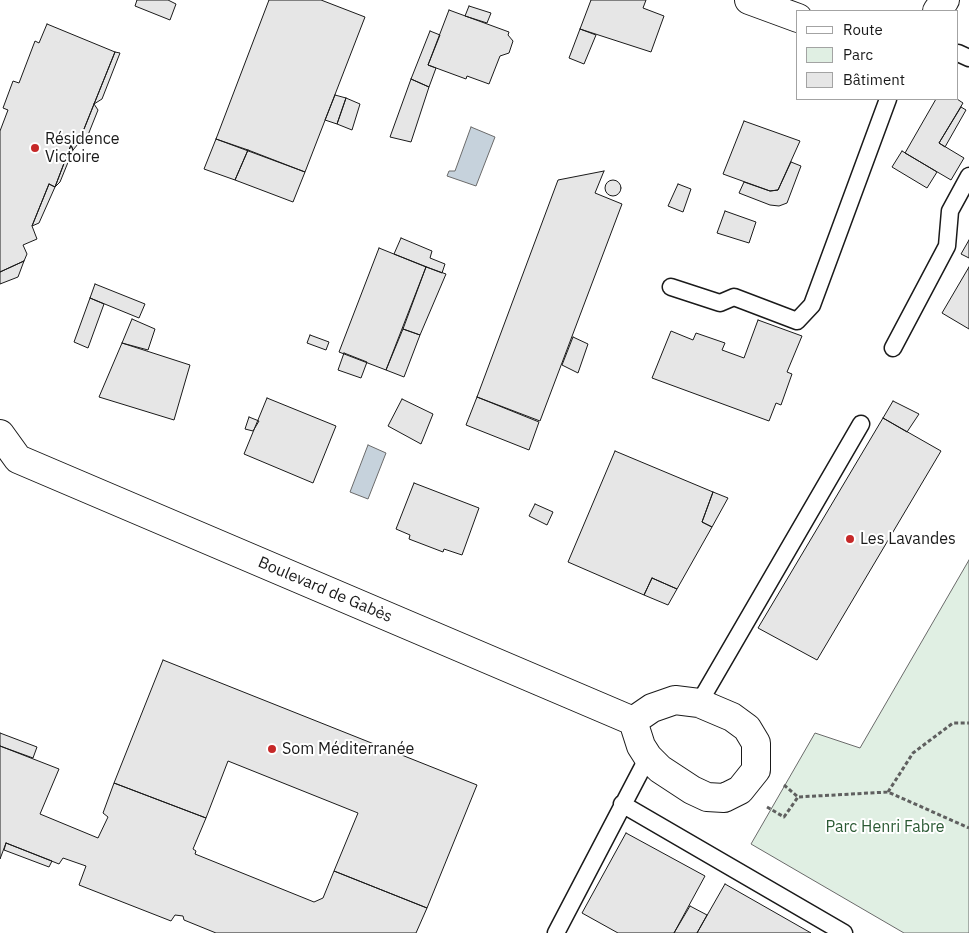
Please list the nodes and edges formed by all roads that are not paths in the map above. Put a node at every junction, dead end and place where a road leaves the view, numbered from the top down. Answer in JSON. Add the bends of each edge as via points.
{"nodes":[{"id":1,"x":754,"y":1,"type":"edge"},
{"id":2,"x":796,"y":17,"type":"edge"},
{"id":3,"x":888,"y":100,"type":"edge"},
{"id":4,"x":969,"y":176,"type":"edge"},
{"id":5,"x":670,"y":287,"type":"dead end"},
{"id":6,"x":893,"y":348,"type":"dead end"},
{"id":7,"x":861,"y":424,"type":"dead end"},
{"id":8,"x":0,"y":434,"type":"edge"},
{"id":9,"x":9,"y":465,"type":"edge"},
{"id":10,"x":699,"y":703,"type":"junction"},
{"id":11,"x":633,"y":721,"type":"junction"},
{"id":12,"x":648,"y":757,"type":"junction"},
{"id":13,"x":622,"y":804,"type":"junction"},
{"id":14,"x":556,"y":933,"type":"edge"},
{"id":15,"x":844,"y":933,"type":"edge"}],
"edges":[{"from":1,"to":2,"type":"street"},
{"from":3,"to":5,"type":"lane","via":[[812,305],[797,321],[734,298],[720,303]]},
{"from":4,"to":6,"type":"lane","via":[[950,211],[947,246]]},
{"from":7,"to":10,"type":"lane"},
{"from":8,"to":9,"type":"street","name":"Boulevard de Gabès"},
{"from":9,"to":11,"type":"street","name":"Boulevard de Gabès"},
{"from":10,"to":11,"type":"street","via":[[675,700],[652,708]]},
{"from":10,"to":12,"type":"street","via":[[732,717],[746,728],[756,743],[756,770],[740,790],[724,798],[707,797],[660,769]]},
{"from":11,"to":12,"type":"street"},
{"from":12,"to":13,"type":"lane"},
{"from":13,"to":14,"type":"lane"},
{"from":13,"to":15,"type":"lane"}]}
